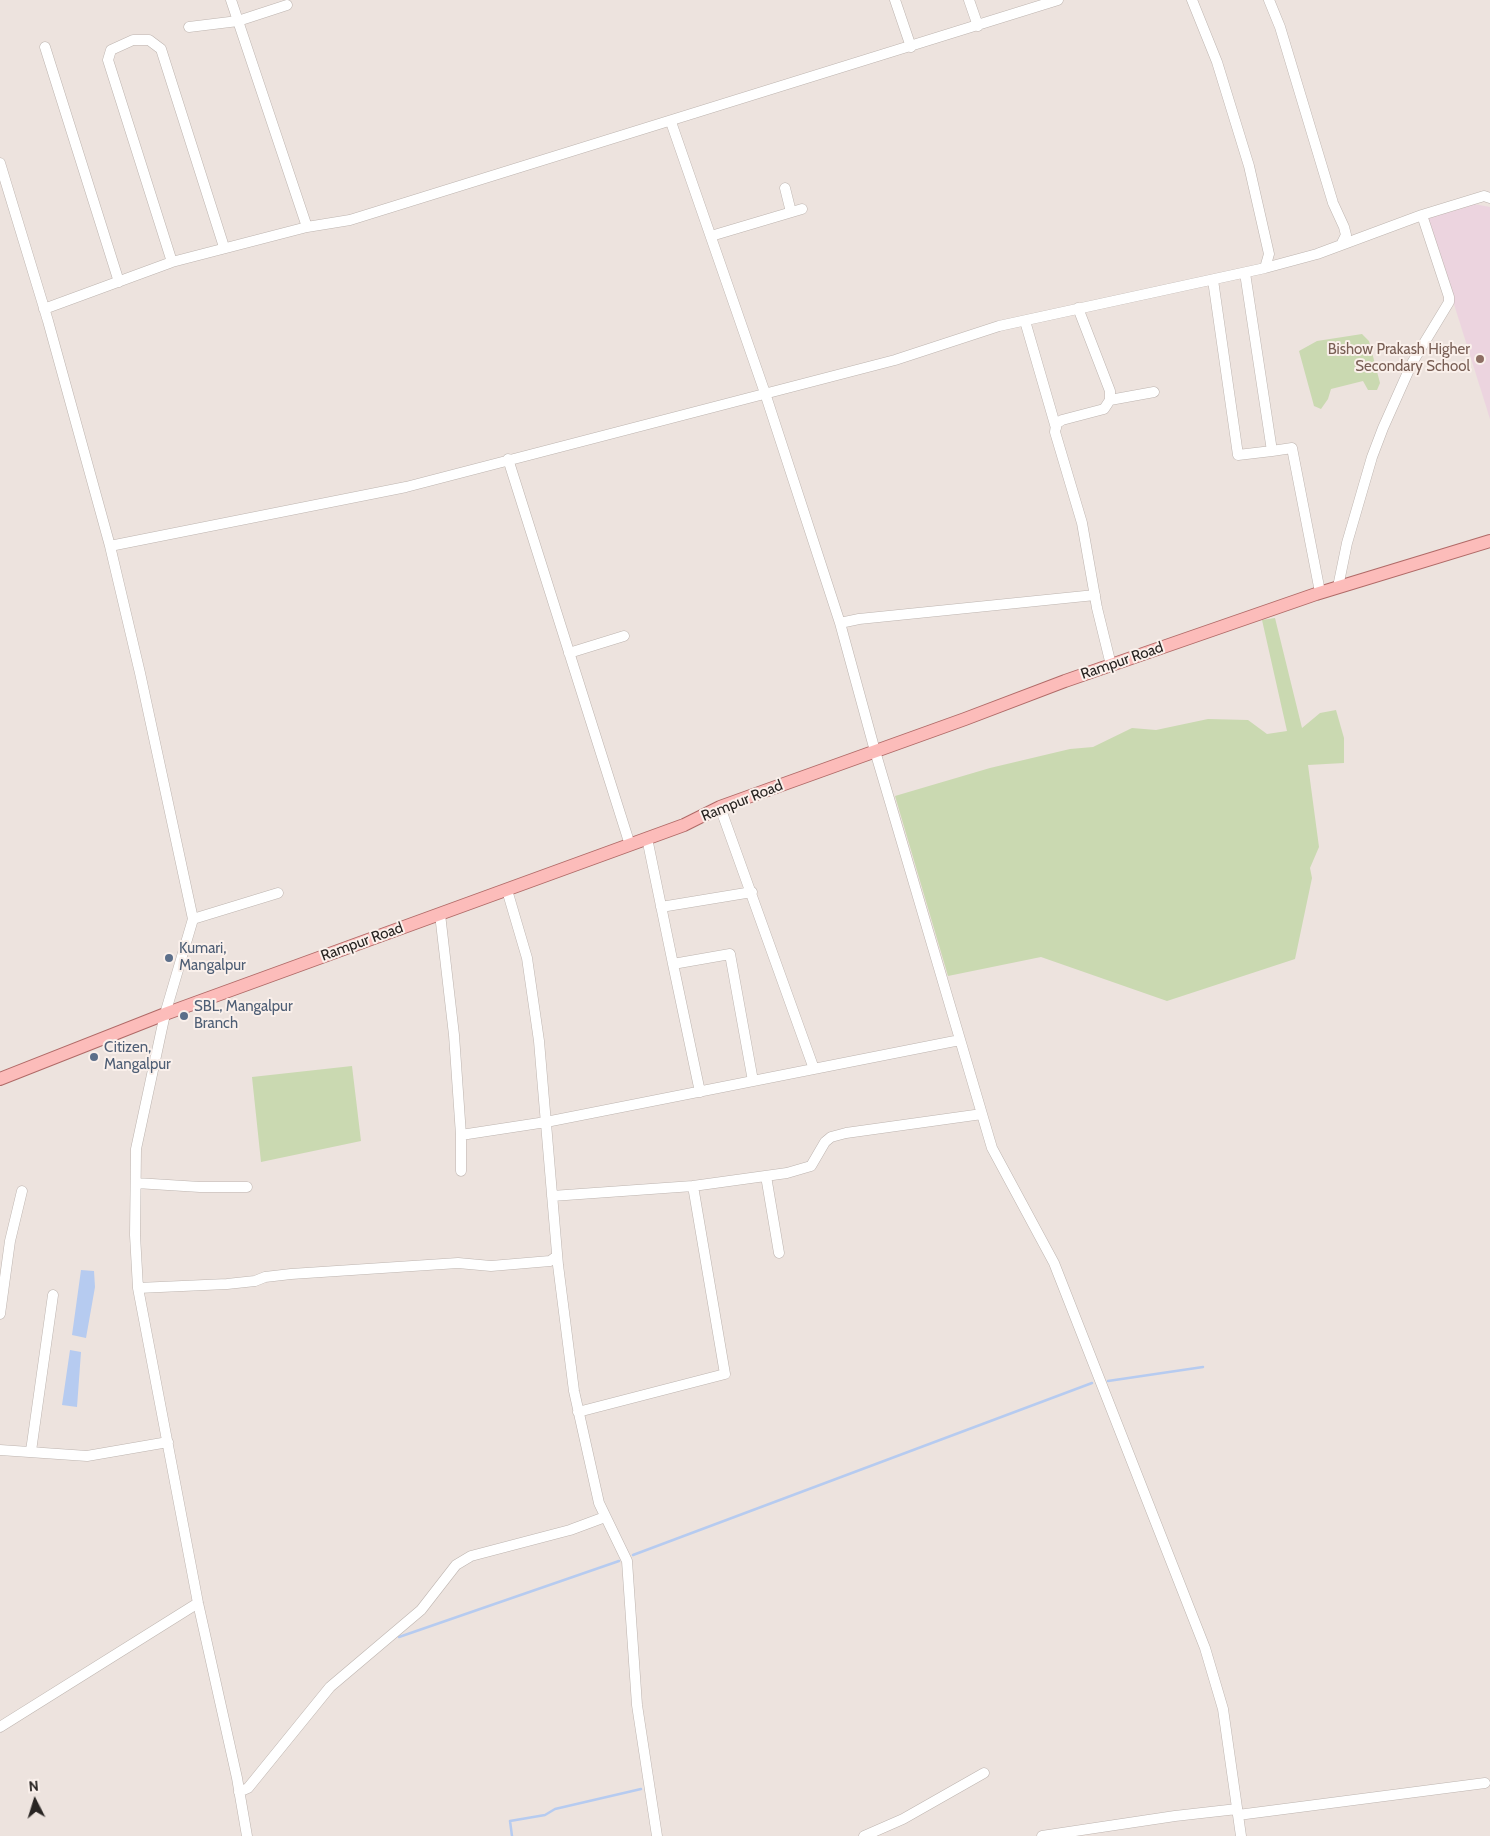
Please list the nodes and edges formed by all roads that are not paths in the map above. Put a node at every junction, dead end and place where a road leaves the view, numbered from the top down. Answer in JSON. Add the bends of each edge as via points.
{"nodes":[{"id":1,"x":232,"y":0,"type":"edge"},
{"id":2,"x":895,"y":0,"type":"edge"},
{"id":3,"x":969,"y":0,"type":"edge"},
{"id":4,"x":1058,"y":0,"type":"edge"},
{"id":5,"x":1192,"y":0,"type":"edge"},
{"id":6,"x":1269,"y":0,"type":"edge"},
{"id":7,"x":286,"y":4,"type":"dead end"},
{"id":8,"x":238,"y":21,"type":"junction"},
{"id":9,"x":978,"y":26,"type":"junction"},
{"id":10,"x":189,"y":28,"type":"dead end"},
{"id":11,"x":45,"y":47,"type":"dead end"},
{"id":12,"x":911,"y":47,"type":"junction"},
{"id":13,"x":671,"y":122,"type":"junction"},
{"id":14,"x":0,"y":163,"type":"edge"},
{"id":15,"x":786,"y":188,"type":"dead end"},
{"id":16,"x":1490,"y":198,"type":"edge"},
{"id":17,"x":802,"y":209,"type":"dead end"},
{"id":18,"x":791,"y":212,"type":"junction"},
{"id":19,"x":1422,"y":215,"type":"junction"},
{"id":20,"x":1342,"y":224,"type":"junction"},
{"id":21,"x":307,"y":227,"type":"junction"},
{"id":22,"x":1365,"y":234,"type":"junction"},
{"id":23,"x":711,"y":236,"type":"junction"},
{"id":24,"x":1341,"y":244,"type":"junction"},
{"id":25,"x":224,"y":247,"type":"junction"},
{"id":26,"x":172,"y":262,"type":"junction"},
{"id":27,"x":1265,"y":268,"type":"junction"},
{"id":28,"x":1244,"y":273,"type":"junction"},
{"id":29,"x":1213,"y":280,"type":"junction"},
{"id":30,"x":119,"y":282,"type":"junction"},
{"id":31,"x":1078,"y":308,"type":"junction"},
{"id":32,"x":44,"y":309,"type":"junction"},
{"id":33,"x":1025,"y":321,"type":"junction"},
{"id":34,"x":1154,"y":392,"type":"dead end"},
{"id":35,"x":765,"y":393,"type":"junction"},
{"id":36,"x":1110,"y":400,"type":"junction"},
{"id":37,"x":1056,"y":428,"type":"junction"},
{"id":38,"x":1272,"y":451,"type":"junction"},
{"id":39,"x":508,"y":459,"type":"junction"},
{"id":40,"x":1490,"y":541,"type":"edge"},
{"id":41,"x":110,"y":546,"type":"junction"},
{"id":42,"x":1338,"y":587,"type":"junction"},
{"id":43,"x":1320,"y":592,"type":"junction"},
{"id":44,"x":1095,"y":595,"type":"junction"},
{"id":45,"x":840,"y":623,"type":"junction"},
{"id":46,"x":624,"y":636,"type":"dead end"},
{"id":47,"x":569,"y":653,"type":"junction"},
{"id":48,"x":1111,"y":665,"type":"junction"},
{"id":49,"x":875,"y":751,"type":"junction"},
{"id":50,"x":720,"y":806,"type":"junction"},
{"id":51,"x":647,"y":838,"type":"junction"},
{"id":52,"x":630,"y":845,"type":"junction"},
{"id":53,"x":507,"y":890,"type":"junction"},
{"id":54,"x":752,"y":892,"type":"junction"},
{"id":55,"x":278,"y":893,"type":"dead end"},
{"id":56,"x":660,"y":907,"type":"junction"},
{"id":57,"x":440,"y":914,"type":"junction"},
{"id":58,"x":193,"y":919,"type":"junction"},
{"id":59,"x":673,"y":964,"type":"junction"},
{"id":60,"x":165,"y":1014,"type":"junction"},
{"id":61,"x":960,"y":1040,"type":"junction"},
{"id":62,"x":814,"y":1069,"type":"junction"},
{"id":63,"x":0,"y":1079,"type":"edge"},
{"id":64,"x":753,"y":1081,"type":"junction"},
{"id":65,"x":700,"y":1092,"type":"junction"},
{"id":66,"x":982,"y":1114,"type":"junction"},
{"id":67,"x":546,"y":1122,"type":"junction"},
{"id":68,"x":461,"y":1135,"type":"junction"},
{"id":69,"x":460,"y":1171,"type":"dead end"},
{"id":70,"x":766,"y":1176,"type":"junction"},
{"id":71,"x":136,"y":1183,"type":"junction"},
{"id":72,"x":693,"y":1186,"type":"junction"},
{"id":73,"x":247,"y":1187,"type":"dead end"},
{"id":74,"x":22,"y":1190,"type":"dead end"},
{"id":75,"x":552,"y":1196,"type":"junction"},
{"id":76,"x":779,"y":1253,"type":"dead end"},
{"id":77,"x":558,"y":1256,"type":"junction"},
{"id":78,"x":138,"y":1288,"type":"junction"},
{"id":79,"x":53,"y":1295,"type":"dead end"},
{"id":80,"x":0,"y":1314,"type":"edge"},
{"id":81,"x":578,"y":1412,"type":"junction"},
{"id":82,"x":168,"y":1442,"type":"junction"},
{"id":83,"x":0,"y":1450,"type":"edge"},
{"id":84,"x":31,"y":1451,"type":"junction"},
{"id":85,"x":605,"y":1517,"type":"junction"},
{"id":86,"x":198,"y":1603,"type":"junction"},
{"id":87,"x":0,"y":1727,"type":"edge"},
{"id":88,"x":984,"y":1774,"type":"dead end"},
{"id":89,"x":1485,"y":1783,"type":"dead end"},
{"id":90,"x":239,"y":1792,"type":"junction"},
{"id":91,"x":1237,"y":1812,"type":"junction"},
{"id":92,"x":247,"y":1836,"type":"edge"},
{"id":93,"x":657,"y":1836,"type":"edge"},
{"id":94,"x":864,"y":1836,"type":"edge"},
{"id":95,"x":1042,"y":1836,"type":"edge"},
{"id":96,"x":1241,"y":1836,"type":"edge"}],
"edges":[{"from":1,"to":8,"type":"street"},
{"from":2,"to":12,"type":"street"},
{"from":3,"to":9,"type":"street"},
{"from":4,"to":9,"type":"street"},
{"from":5,"to":27,"type":"street","via":[[1217,62],[1249,166],[1270,254]]},
{"from":6,"to":20,"type":"street"},
{"from":7,"to":8,"type":"street"},
{"from":8,"to":10,"type":"street"},
{"from":8,"to":21,"type":"street"},
{"from":9,"to":12,"type":"street"},
{"from":11,"to":30,"type":"street"},
{"from":12,"to":13,"type":"street"},
{"from":13,"to":21,"type":"street","via":[[350,220]]},
{"from":13,"to":23,"type":"street"},
{"from":14,"to":32,"type":"street"},
{"from":15,"to":18,"type":"street"},
{"from":16,"to":19,"type":"street","via":[[1484,196]]},
{"from":17,"to":18,"type":"street"},
{"from":18,"to":23,"type":"street"},
{"from":19,"to":22,"type":"street"},
{"from":19,"to":42,"type":"street","via":[[1449,302],[1412,363],[1383,428],[1372,457]]},
{"from":20,"to":22,"type":"street","via":[[1351,232]]},
{"from":20,"to":24,"type":"street","via":[[1346,235]]},
{"from":21,"to":25,"type":"street"},
{"from":22,"to":24,"type":"street"},
{"from":23,"to":35,"type":"street"},
{"from":24,"to":27,"type":"street"},
{"from":25,"to":26,"type":"street"},
{"from":25,"to":26,"type":"street","via":[[161,49],[149,40],[133,40],[111,50],[108,60]]},
{"from":26,"to":30,"type":"street"},
{"from":27,"to":28,"type":"street"},
{"from":28,"to":29,"type":"street"},
{"from":28,"to":38,"type":"street"},
{"from":29,"to":31,"type":"street"},
{"from":29,"to":38,"type":"street","via":[[1238,454]]},
{"from":30,"to":32,"type":"street"},
{"from":31,"to":33,"type":"street"},
{"from":31,"to":36,"type":"street","via":[[1110,391]]},
{"from":32,"to":41,"type":"street"},
{"from":33,"to":35,"type":"street","via":[[999,326],[895,360]]},
{"from":33,"to":37,"type":"street"},
{"from":34,"to":36,"type":"street"},
{"from":35,"to":39,"type":"street"},
{"from":35,"to":45,"type":"street"},
{"from":36,"to":37,"type":"street","via":[[1104,409],[1062,420]]},
{"from":37,"to":44,"type":"street","via":[[1082,523]]},
{"from":38,"to":43,"type":"street","via":[[1292,448]]},
{"from":39,"to":41,"type":"street","via":[[381,492]]},
{"from":39,"to":47,"type":"street"},
{"from":40,"to":42,"type":"main road","name":"Rampur Road"},
{"from":41,"to":58,"type":"street"},
{"from":42,"to":43,"type":"main road","name":"Rampur Road"},
{"from":43,"to":48,"type":"main road","name":"Rampur Road"},
{"from":44,"to":45,"type":"street"},
{"from":44,"to":48,"type":"street"},
{"from":45,"to":49,"type":"street"},
{"from":46,"to":47,"type":"street"},
{"from":47,"to":52,"type":"street"},
{"from":48,"to":49,"type":"main road","name":"Rampur Road"},
{"from":49,"to":50,"type":"main road","name":"Rampur Road"},
{"from":49,"to":61,"type":"street"},
{"from":50,"to":51,"type":"main road","name":"Rampur Road","via":[[684,825]]},
{"from":50,"to":54,"type":"street"},
{"from":51,"to":52,"type":"main road","name":"Rampur Road"},
{"from":51,"to":56,"type":"street"},
{"from":52,"to":53,"type":"main road","name":"Rampur Road"},
{"from":53,"to":57,"type":"main road","name":"Rampur Road"},
{"from":53,"to":67,"type":"street","via":[[527,958]]},
{"from":54,"to":56,"type":"street"},
{"from":54,"to":62,"type":"street"},
{"from":55,"to":58,"type":"street"},
{"from":56,"to":59,"type":"street"},
{"from":57,"to":60,"type":"main road","name":"Rampur Road"},
{"from":57,"to":68,"type":"street"},
{"from":58,"to":60,"type":"street"},
{"from":59,"to":64,"type":"street","via":[[730,954]]},
{"from":59,"to":65,"type":"street"},
{"from":60,"to":63,"type":"main road","name":"Rampur Road"},
{"from":60,"to":71,"type":"street","via":[[136,1149]]},
{"from":61,"to":62,"type":"street"},
{"from":61,"to":66,"type":"street"},
{"from":62,"to":64,"type":"street"},
{"from":64,"to":65,"type":"street"},
{"from":65,"to":67,"type":"street"},
{"from":66,"to":70,"type":"street","via":[[831,1137],[811,1166]]},
{"from":66,"to":91,"type":"street","via":[[992,1148],[1054,1263],[1205,1648],[1223,1709]]},
{"from":67,"to":68,"type":"street"},
{"from":67,"to":75,"type":"street"},
{"from":68,"to":69,"type":"street"},
{"from":70,"to":72,"type":"street"},
{"from":70,"to":76,"type":"street"},
{"from":71,"to":73,"type":"street"},
{"from":71,"to":78,"type":"street"},
{"from":72,"to":75,"type":"street"},
{"from":72,"to":81,"type":"street","via":[[725,1374]]},
{"from":74,"to":80,"type":"street","via":[[10,1241]]},
{"from":75,"to":77,"type":"street"},
{"from":77,"to":78,"type":"street","via":[[550,1261],[491,1266],[458,1263],[291,1274],[226,1284]]},
{"from":77,"to":81,"type":"street"},
{"from":78,"to":82,"type":"street"},
{"from":79,"to":84,"type":"street"},
{"from":81,"to":85,"type":"street"},
{"from":82,"to":84,"type":"street","via":[[87,1456]]},
{"from":82,"to":86,"type":"street"},
{"from":83,"to":84,"type":"street"},
{"from":85,"to":90,"type":"street","via":[[570,1530],[471,1556],[456,1565],[422,1610],[330,1687],[248,1788]]},
{"from":85,"to":93,"type":"street","via":[[627,1561],[637,1705]]},
{"from":86,"to":87,"type":"street"},
{"from":86,"to":90,"type":"street"},
{"from":88,"to":94,"type":"street","via":[[903,1820]]},
{"from":89,"to":91,"type":"street"},
{"from":90,"to":92,"type":"street"},
{"from":91,"to":95,"type":"street","via":[[1175,1816]]},
{"from":91,"to":96,"type":"street"}]}
